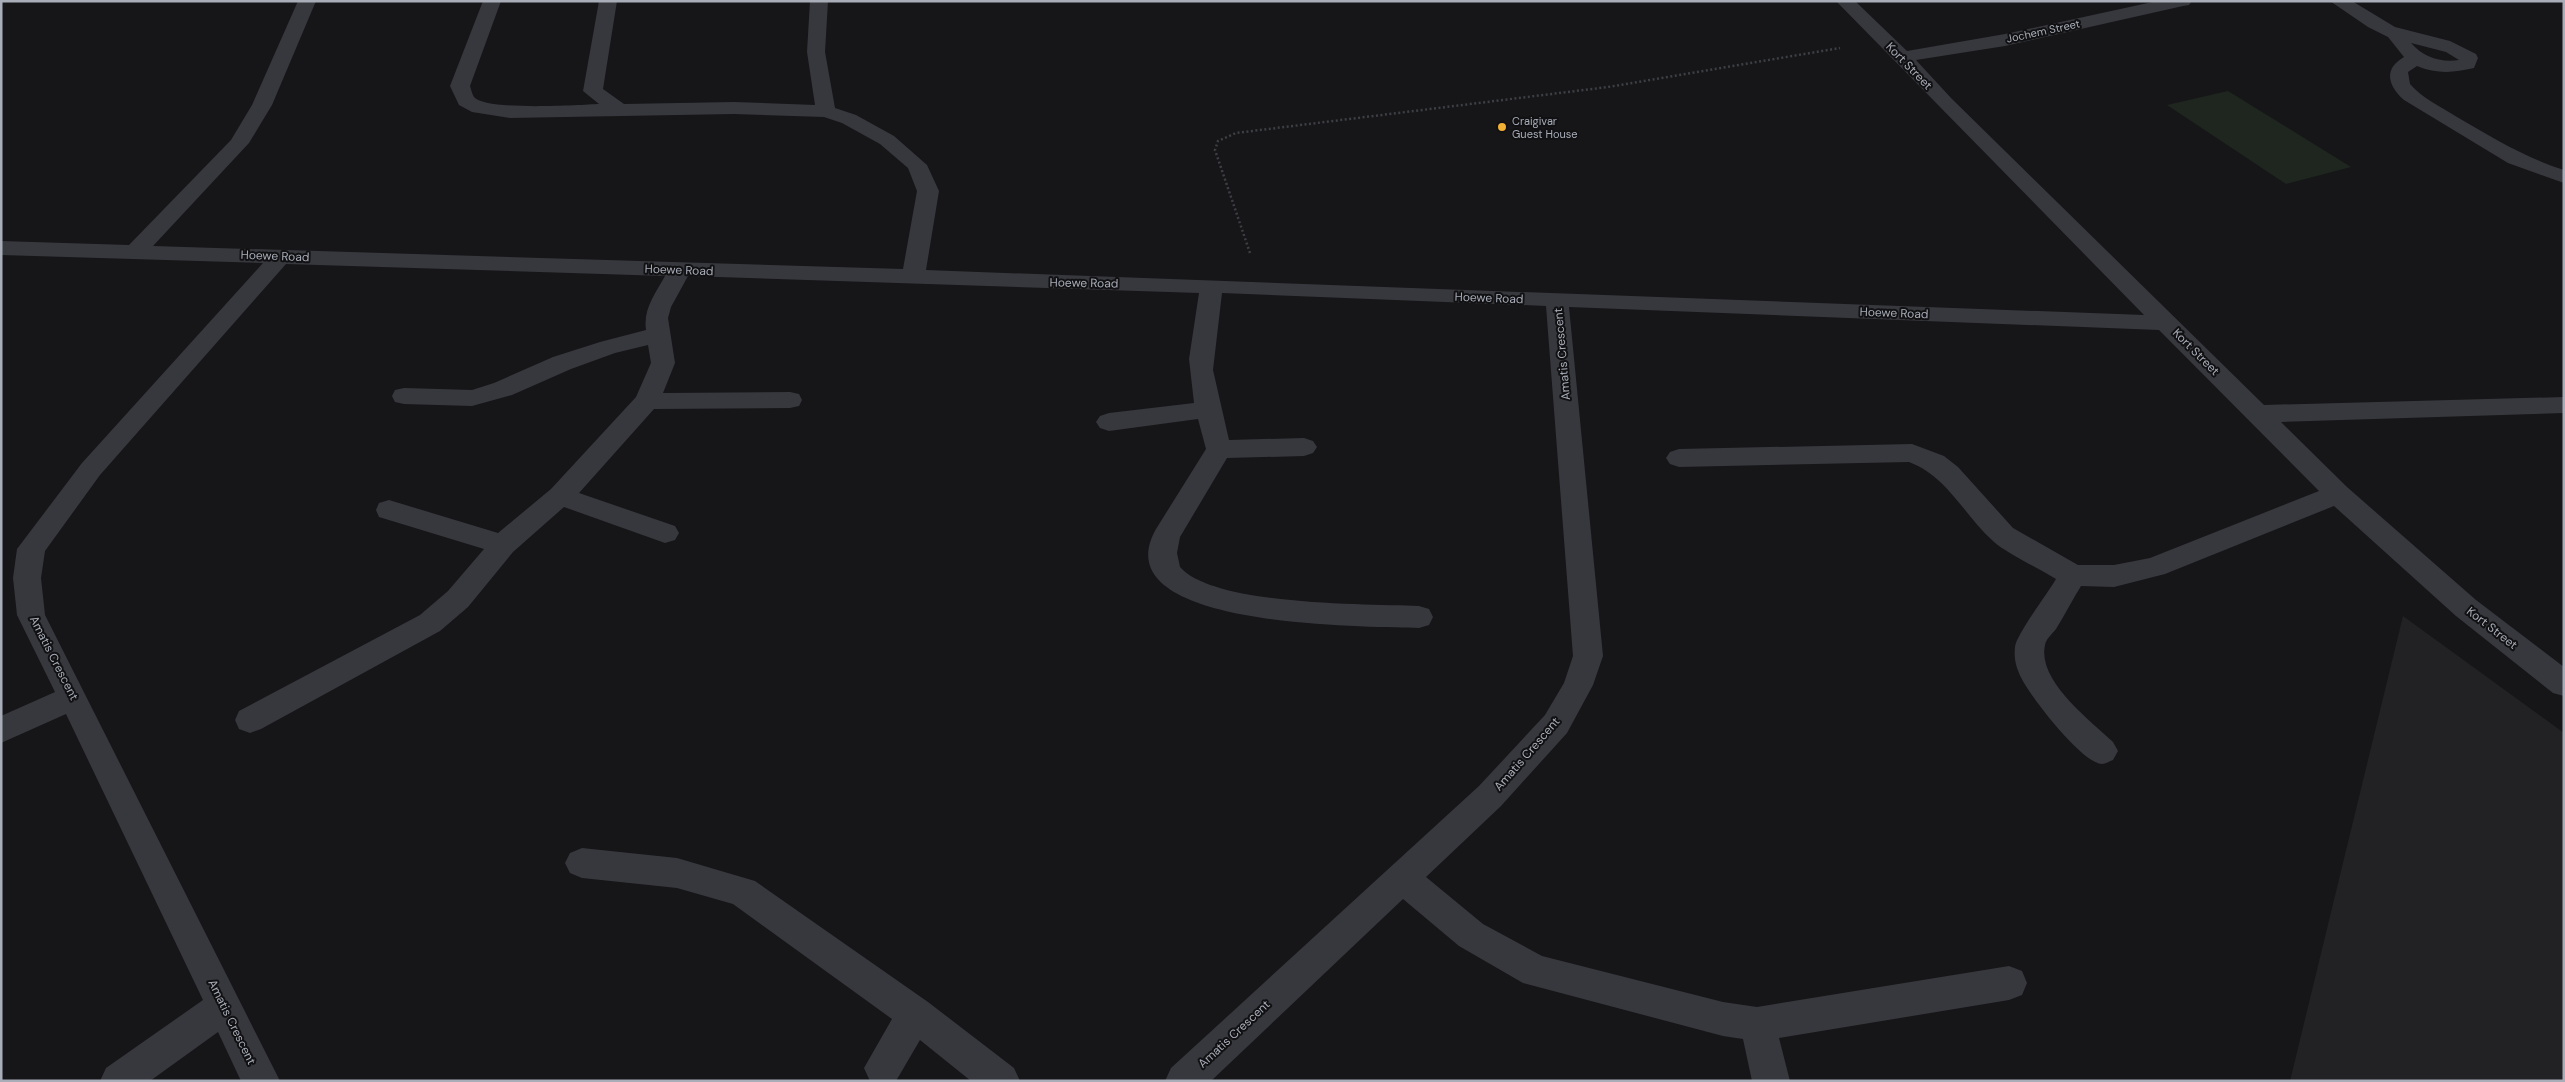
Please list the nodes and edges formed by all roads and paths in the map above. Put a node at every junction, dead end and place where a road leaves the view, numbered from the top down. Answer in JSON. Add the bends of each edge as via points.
{"nodes":[{"id":1,"x":307,"y":1,"type":"edge"},
{"id":2,"x":492,"y":1,"type":"edge"},
{"id":3,"x":608,"y":1,"type":"edge"},
{"id":4,"x":819,"y":1,"type":"edge"},
{"id":5,"x":1845,"y":1,"type":"edge"},
{"id":6,"x":2183,"y":1,"type":"edge"},
{"id":7,"x":2339,"y":1,"type":"edge"},
{"id":8,"x":2395,"y":34,"type":"junction"},
{"id":9,"x":1884,"y":40,"type":"junction"},
{"id":10,"x":1903,"y":57,"type":"junction"},
{"id":11,"x":2417,"y":58,"type":"junction"},
{"id":12,"x":618,"y":109,"type":"junction"},
{"id":13,"x":826,"y":111,"type":"junction"},
{"id":14,"x":2564,"y":177,"type":"edge"},
{"id":15,"x":1,"y":248,"type":"edge"},
{"id":16,"x":134,"y":253,"type":"junction"},
{"id":17,"x":281,"y":256,"type":"junction"},
{"id":18,"x":680,"y":270,"type":"junction"},
{"id":19,"x":913,"y":278,"type":"junction"},
{"id":20,"x":1211,"y":286,"type":"junction"},
{"id":21,"x":1262,"y":290,"type":"junction"},
{"id":22,"x":1557,"y":300,"type":"junction"},
{"id":23,"x":2167,"y":324,"type":"junction"},
{"id":24,"x":658,"y":336,"type":"junction"},
{"id":25,"x":404,"y":396,"type":"dead end"},
{"id":26,"x":790,"y":400,"type":"dead end"},
{"id":27,"x":647,"y":401,"type":"junction"},
{"id":28,"x":2564,"y":405,"type":"edge"},
{"id":29,"x":1210,"y":409,"type":"junction"},
{"id":30,"x":2258,"y":414,"type":"junction"},
{"id":31,"x":1109,"y":422,"type":"dead end"},
{"id":32,"x":1304,"y":448,"type":"dead end"},
{"id":33,"x":1218,"y":450,"type":"junction"},
{"id":34,"x":1679,"y":458,"type":"dead end"},
{"id":35,"x":2338,"y":494,"type":"junction"},
{"id":36,"x":560,"y":496,"type":"junction"},
{"id":37,"x":389,"y":510,"type":"dead end"},
{"id":38,"x":665,"y":533,"type":"dead end"},
{"id":39,"x":503,"y":545,"type":"junction"},
{"id":40,"x":2072,"y":575,"type":"junction"},
{"id":41,"x":1419,"y":617,"type":"dead end"},
{"id":42,"x":2564,"y":684,"type":"edge"},
{"id":43,"x":73,"y":697,"type":"junction"},
{"id":44,"x":250,"y":720,"type":"dead end"},
{"id":45,"x":1,"y":730,"type":"edge"},
{"id":46,"x":2102,"y":751,"type":"dead end"},
{"id":47,"x":582,"y":863,"type":"dead end"},
{"id":48,"x":1402,"y":878,"type":"junction"},
{"id":49,"x":2009,"y":983,"type":"dead end"},
{"id":50,"x":224,"y":1006,"type":"junction"},
{"id":51,"x":915,"y":1014,"type":"junction"},
{"id":52,"x":1757,"y":1024,"type":"junction"},
{"id":53,"x":883,"y":1068,"type":"dead end"},
{"id":54,"x":118,"y":1081,"type":"edge"},
{"id":55,"x":261,"y":1081,"type":"edge"},
{"id":56,"x":1001,"y":1081,"type":"edge"},
{"id":57,"x":1184,"y":1081,"type":"edge"},
{"id":58,"x":1771,"y":1081,"type":"edge"}],
"edges":[{"from":1,"to":16,"type":"street","via":[[262,105],[239,143]]},
{"from":2,"to":12,"type":"street","via":[[460,86],[466,101],[479,108],[510,112]]},
{"from":3,"to":12,"type":"street","via":[[593,91]]},
{"from":4,"to":13,"type":"street","via":[[816,52]]},
{"from":5,"to":9,"type":"street","name":"Kort Street"},
{"from":6,"to":10,"type":"street","name":"Jochem Street","via":[[2004,40]]},
{"from":7,"to":8,"type":"street"},
{"from":8,"to":11,"type":"street","via":[[2404,48]]},
{"from":8,"to":11,"type":"street","via":[[2448,46],[2469,58],[2467,64],[2457,68],[2434,66]]},
{"from":9,"to":10,"type":"street","name":"Kort Street"},
{"from":9,"to":21,"type":"path","via":[[1608,87],[1274,127],[1226,136],[1218,141],[1215,150]]},
{"from":10,"to":23,"type":"street","name":"Kort Street"},
{"from":11,"to":14,"type":"street","via":[[2399,70],[2399,78],[2402,88],[2419,102],[2510,154]]},
{"from":12,"to":13,"type":"street"},
{"from":13,"to":19,"type":"street","via":[[849,119],[887,140],[917,165],[928,191]]},
{"from":15,"to":16,"type":"street","name":"Hoewe Road"},
{"from":16,"to":17,"type":"street","name":"Hoewe Road"},
{"from":17,"to":18,"type":"street","name":"Hoewe Road"},
{"from":17,"to":43,"type":"street","name":"Amatis Crescent","via":[[90,469],[31,549],[27,578],[30,615]]},
{"from":18,"to":19,"type":"street","name":"Hoewe Road"},
{"from":18,"to":24,"type":"street","via":[[659,307],[656,318]]},
{"from":19,"to":20,"type":"street","name":"Hoewe Road"},
{"from":20,"to":21,"type":"street","name":"Hoewe Road"},
{"from":20,"to":29,"type":"street","via":[[1201,359]]},
{"from":21,"to":22,"type":"street","name":"Hoewe Road"},
{"from":22,"to":23,"type":"street","name":"Hoewe Road"},
{"from":22,"to":48,"type":"street","name":"Amatis Crescent","via":[[1588,656],[1578,686],[1556,724],[1490,796]]},
{"from":23,"to":30,"type":"street","name":"Kort Street"},
{"from":24,"to":25,"type":"street","via":[[608,347],[472,398]]},
{"from":24,"to":27,"type":"street","via":[[664,363]]},
{"from":26,"to":27,"type":"street"},
{"from":27,"to":36,"type":"street"},
{"from":28,"to":30,"type":"street"},
{"from":29,"to":31,"type":"street"},
{"from":29,"to":33,"type":"street"},
{"from":30,"to":35,"type":"street","name":"Kort Street"},
{"from":32,"to":33,"type":"street"},
{"from":33,"to":41,"type":"street","via":[[1166,536],[1162,550],[1165,565],[1174,579],[1196,594],[1258,608]]},
{"from":34,"to":40,"type":"street","via":[[1912,453],[1935,462],[1949,473],[2003,535]]},
{"from":35,"to":40,"type":"street","via":[[2155,567],[2114,576]]},
{"from":35,"to":42,"type":"street","name":"Kort Street","via":[[2466,608]]},
{"from":36,"to":38,"type":"street"},
{"from":36,"to":39,"type":"street"},
{"from":37,"to":39,"type":"street"},
{"from":39,"to":44,"type":"street","via":[[458,599],[430,624]]},
{"from":40,"to":46,"type":"street","via":[[2030,643],[2031,664],[2046,694]]},
{"from":43,"to":45,"type":"street"},
{"from":43,"to":50,"type":"street","name":"Amatis Crescent"},
{"from":47,"to":51,"type":"street","via":[[677,873],[742,892]]},
{"from":48,"to":52,"type":"street","via":[[1471,935],[1535,971],[1723,1019]]},
{"from":48,"to":57,"type":"street","name":"Amatis Crescent"},
{"from":49,"to":52,"type":"street"},
{"from":50,"to":54,"type":"street"},
{"from":50,"to":55,"type":"street","name":"Amatis Crescent"},
{"from":51,"to":53,"type":"street"},
{"from":51,"to":56,"type":"street"},
{"from":52,"to":58,"type":"street"}]}
